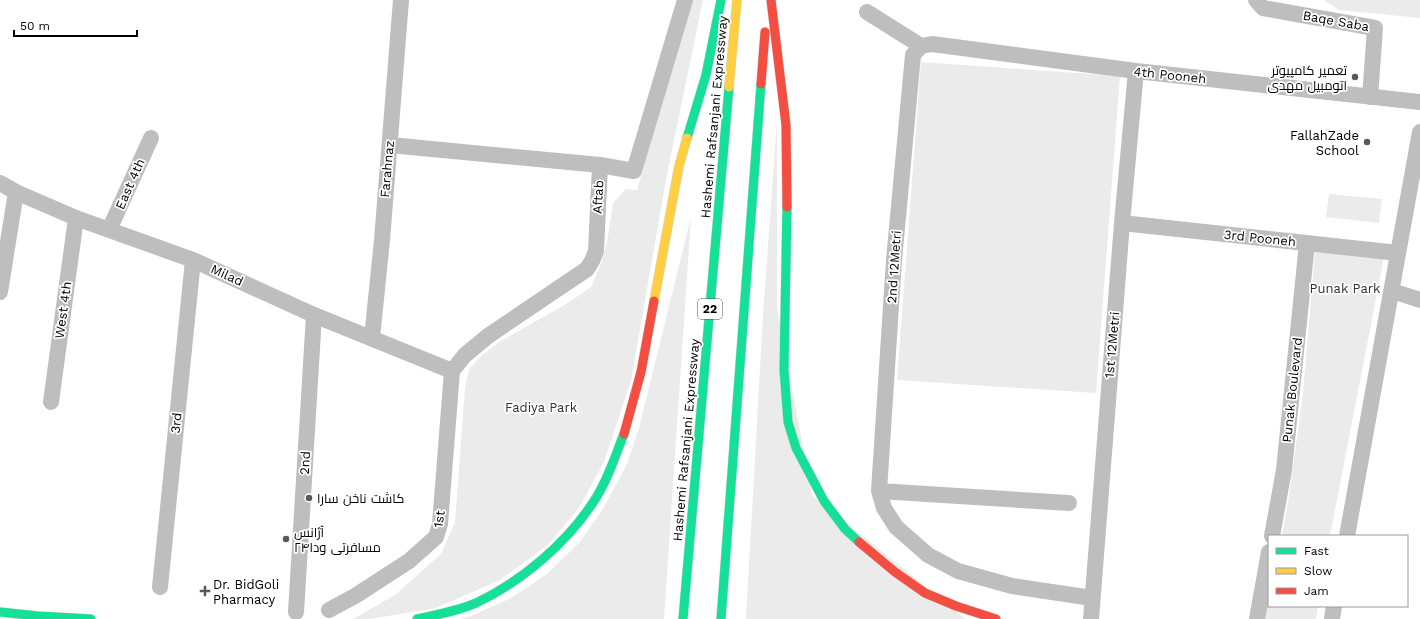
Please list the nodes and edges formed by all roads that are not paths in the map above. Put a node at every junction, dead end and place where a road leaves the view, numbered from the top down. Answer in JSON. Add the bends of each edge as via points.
{"nodes":[{"id":1,"x":401,"y":0,"type":"edge"},
{"id":2,"x":685,"y":0,"type":"edge"},
{"id":3,"x":721,"y":0,"type":"edge"},
{"id":4,"x":737,"y":0,"type":"edge"},
{"id":5,"x":768,"y":0,"type":"edge"},
{"id":6,"x":771,"y":0,"type":"edge"},
{"id":7,"x":1256,"y":0,"type":"edge"},
{"id":8,"x":867,"y":12,"type":"dead end"},
{"id":9,"x":921,"y":46,"type":"junction"},
{"id":10,"x":1136,"y":71,"type":"junction"},
{"id":11,"x":1370,"y":97,"type":"junction"},
{"id":12,"x":1420,"y":102,"type":"edge"},
{"id":13,"x":1420,"y":132,"type":"edge"},
{"id":14,"x":151,"y":138,"type":"dead end"},
{"id":15,"x":390,"y":146,"type":"junction"},
{"id":16,"x":600,"y":165,"type":"junction"},
{"id":17,"x":0,"y":183,"type":"edge"},
{"id":18,"x":16,"y":192,"type":"junction"},
{"id":19,"x":76,"y":218,"type":"junction"},
{"id":20,"x":1122,"y":223,"type":"junction"},
{"id":21,"x":109,"y":230,"type":"junction"},
{"id":22,"x":1307,"y":243,"type":"junction"},
{"id":23,"x":1398,"y":253,"type":"junction"},
{"id":24,"x":193,"y":260,"type":"junction"},
{"id":25,"x":1392,"y":291,"type":"junction"},
{"id":26,"x":0,"y":292,"type":"edge"},
{"id":27,"x":1420,"y":300,"type":"edge"},
{"id":28,"x":314,"y":315,"type":"junction"},
{"id":29,"x":372,"y":338,"type":"junction"},
{"id":30,"x":452,"y":371,"type":"junction"},
{"id":31,"x":51,"y":402,"type":"dead end"},
{"id":32,"x":879,"y":491,"type":"junction"},
{"id":33,"x":1069,"y":503,"type":"dead end"},
{"id":34,"x":1272,"y":535,"type":"edge"},
{"id":35,"x":1347,"y":535,"type":"edge"},
{"id":36,"x":1268,"y":558,"type":"edge"},
{"id":37,"x":160,"y":587,"type":"dead end"},
{"id":38,"x":1092,"y":598,"type":"junction"},
{"id":39,"x":1334,"y":607,"type":"edge"},
{"id":40,"x":329,"y":610,"type":"dead end"},
{"id":41,"x":0,"y":612,"type":"edge"},
{"id":42,"x":296,"y":612,"type":"dead end"},
{"id":43,"x":91,"y":619,"type":"edge"},
{"id":44,"x":417,"y":619,"type":"edge"},
{"id":45,"x":683,"y":619,"type":"edge"},
{"id":46,"x":721,"y":619,"type":"edge"},
{"id":47,"x":996,"y":619,"type":"edge"},
{"id":48,"x":1091,"y":619,"type":"edge"},
{"id":49,"x":1257,"y":619,"type":"edge"},
{"id":50,"x":1332,"y":619,"type":"edge"}],
"edges":[{"from":1,"to":15,"type":"street","name":"Farahnaz"},
{"from":2,"to":16,"type":"street","via":[[634,171]]},
{"from":3,"to":44,"type":"highway","via":[[706,75],[680,166],[641,372],[627,425],[611,468],[595,500],[575,527],[546,557],[504,587],[475,603]]},
{"from":4,"to":45,"type":"highway","name":"Hashemi Rafsanjani Expressway","number":"22"},
{"from":5,"to":46,"type":"highway"},
{"from":6,"to":47,"type":"highway","via":[[786,125],[788,241],[784,370],[788,422],[796,448],[824,501],[845,530],[865,548],[925,593]]},
{"from":7,"to":11,"type":"street","name":"Baqe Saba","via":[[1263,8],[1375,28]]},
{"from":8,"to":9,"type":"street"},
{"from":9,"to":10,"type":"street","name":"4th Pooneh","via":[[932,44]]},
{"from":9,"to":32,"type":"street","name":"2nd 12Metri","via":[[914,54],[894,260]]},
{"from":10,"to":11,"type":"street","name":"4th Pooneh"},
{"from":10,"to":20,"type":"street","name":"1st 12Metri"},
{"from":11,"to":12,"type":"street","name":"4th Pooneh"},
{"from":13,"to":23,"type":"street"},
{"from":14,"to":21,"type":"street","name":"East 4th"},
{"from":15,"to":16,"type":"street","name":"Aftab"},
{"from":15,"to":29,"type":"street","name":"Farahnaz"},
{"from":16,"to":30,"type":"street","name":"Aftab","via":[[596,251],[587,268],[488,336],[464,355]]},
{"from":17,"to":18,"type":"street","name":"Milad"},
{"from":18,"to":19,"type":"street","name":"Milad"},
{"from":18,"to":26,"type":"street"},
{"from":19,"to":21,"type":"street","name":"Milad"},
{"from":19,"to":31,"type":"street","name":"West 4th"},
{"from":20,"to":22,"type":"street","name":"3rd Pooneh"},
{"from":20,"to":38,"type":"street","name":"1st 12Metri"},
{"from":21,"to":24,"type":"street","name":"Milad"},
{"from":22,"to":23,"type":"street","name":"3rd Pooneh"},
{"from":22,"to":34,"type":"street","name":"Punak Boulevard","via":[[1284,470]]},
{"from":23,"to":25,"type":"street"},
{"from":24,"to":28,"type":"street","name":"Milad"},
{"from":24,"to":37,"type":"street","name":"3rd"},
{"from":25,"to":27,"type":"street"},
{"from":25,"to":35,"type":"street"},
{"from":28,"to":29,"type":"street","name":"Milad"},
{"from":28,"to":42,"type":"street","name":"2nd"},
{"from":29,"to":30,"type":"street","name":"Milad"},
{"from":30,"to":40,"type":"street","name":"1st","via":[[440,524],[436,537],[409,561]]},
{"from":32,"to":33,"type":"street"},
{"from":32,"to":38,"type":"street","via":[[884,508],[896,527],[928,555],[958,571],[1012,586]]},
{"from":36,"to":49,"type":"street"},
{"from":38,"to":48,"type":"street","name":"1st 12Metri"},
{"from":39,"to":50,"type":"street"},
{"from":41,"to":43,"type":"highway"}]}
